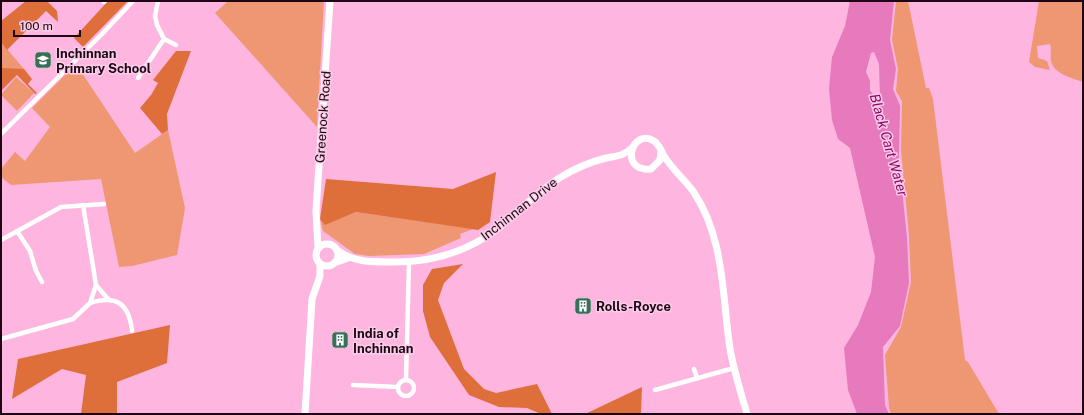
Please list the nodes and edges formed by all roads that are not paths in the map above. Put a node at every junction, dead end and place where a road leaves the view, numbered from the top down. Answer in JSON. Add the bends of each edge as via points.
{"nodes":[{"id":1,"x":133,"y":1,"type":"edge"},
{"id":2,"x":158,"y":1,"type":"edge"},
{"id":3,"x":330,"y":1,"type":"edge"},
{"id":4,"x":164,"y":39,"type":"junction"},
{"id":5,"x":176,"y":45,"type":"dead end"},
{"id":6,"x":138,"y":78,"type":"dead end"},
{"id":7,"x":1,"y":134,"type":"edge"},
{"id":8,"x":633,"y":147,"type":"junction"},
{"id":9,"x":661,"y":150,"type":"junction"},
{"id":10,"x":619,"y":157,"type":"junction"},
{"id":11,"x":633,"y":161,"type":"junction"},
{"id":12,"x":657,"y":164,"type":"junction"},
{"id":13,"x":671,"y":166,"type":"junction"},
{"id":14,"x":104,"y":204,"type":"dead end"},
{"id":15,"x":83,"y":205,"type":"junction"},
{"id":16,"x":17,"y":231,"type":"junction"},
{"id":17,"x":319,"y":233,"type":"junction"},
{"id":18,"x":1,"y":240,"type":"edge"},
{"id":19,"x":328,"y":244,"type":"junction"},
{"id":20,"x":318,"y":248,"type":"junction"},
{"id":21,"x":337,"y":250,"type":"junction"},
{"id":22,"x":348,"y":258,"type":"junction"},
{"id":23,"x":337,"y":262,"type":"junction"},
{"id":24,"x":409,"y":262,"type":"junction"},
{"id":25,"x":320,"y":264,"type":"junction"},
{"id":26,"x":330,"y":266,"type":"junction"},
{"id":27,"x":320,"y":276,"type":"junction"},
{"id":28,"x":42,"y":282,"type":"dead end"},
{"id":29,"x":96,"y":285,"type":"junction"},
{"id":30,"x":108,"y":299,"type":"junction"},
{"id":31,"x":90,"y":303,"type":"junction"},
{"id":32,"x":132,"y":331,"type":"dead end"},
{"id":33,"x":1,"y":339,"type":"edge"},
{"id":34,"x":734,"y":368,"type":"junction"},
{"id":35,"x":694,"y":369,"type":"dead end"},
{"id":36,"x":696,"y":378,"type":"junction"},
{"id":37,"x":406,"y":379,"type":"junction"},
{"id":38,"x":353,"y":385,"type":"dead end"},
{"id":39,"x":398,"y":387,"type":"junction"},
{"id":40,"x":655,"y":390,"type":"dead end"},
{"id":41,"x":305,"y":414,"type":"edge"},
{"id":42,"x":747,"y":414,"type":"edge"}],
"edges":[{"from":1,"to":7,"type":"street"},
{"from":2,"to":4,"type":"street","via":[[156,21]]},
{"from":3,"to":17,"type":"street","name":"Greenock Road","via":[[316,211]]},
{"from":4,"to":5,"type":"street"},
{"from":4,"to":6,"type":"street"},
{"from":8,"to":9,"type":"street","via":[[645,138],[655,141]]},
{"from":8,"to":10,"type":"street","name":"Inchinnan Drive"},
{"from":8,"to":11,"type":"street"},
{"from":9,"to":12,"type":"street"},
{"from":9,"to":13,"type":"street"},
{"from":10,"to":11,"type":"street","name":"Inchinnan Drive"},
{"from":10,"to":24,"type":"street","name":"Inchinnan Drive","via":[[606,158],[561,176],[498,228],[473,243],[445,256]]},
{"from":11,"to":12,"type":"street","via":[[646,169]]},
{"from":12,"to":13,"type":"street"},
{"from":13,"to":34,"type":"street","via":[[693,192],[705,214],[714,240],[722,273]]},
{"from":14,"to":15,"type":"street"},
{"from":15,"to":16,"type":"street","via":[[60,207]]},
{"from":15,"to":29,"type":"street"},
{"from":16,"to":18,"type":"street"},
{"from":16,"to":28,"type":"street","via":[[30,251]]},
{"from":17,"to":19,"type":"street"},
{"from":17,"to":20,"type":"street","name":"Greenock Road"},
{"from":19,"to":20,"type":"street"},
{"from":19,"to":21,"type":"street"},
{"from":20,"to":25,"type":"street","via":[[316,256]]},
{"from":21,"to":22,"type":"street","name":"Inchinnan Drive"},
{"from":21,"to":23,"type":"street"},
{"from":22,"to":23,"type":"street","name":"Inchinnan Drive"},
{"from":22,"to":24,"type":"street","name":"Inchinnan Drive","via":[[371,262]]},
{"from":23,"to":26,"type":"street"},
{"from":24,"to":37,"type":"street"},
{"from":25,"to":26,"type":"street"},
{"from":25,"to":27,"type":"street"},
{"from":26,"to":27,"type":"street"},
{"from":27,"to":41,"type":"street","via":[[312,299]]},
{"from":29,"to":30,"type":"street"},
{"from":29,"to":31,"type":"street"},
{"from":30,"to":31,"type":"street"},
{"from":30,"to":32,"type":"street","via":[[124,307],[131,320]]},
{"from":31,"to":33,"type":"street","via":[[73,320]]},
{"from":34,"to":36,"type":"street"},
{"from":34,"to":42,"type":"street"},
{"from":35,"to":36,"type":"street"},
{"from":36,"to":40,"type":"street"},
{"from":37,"to":39,"type":"street","via":[[400,382]]},
{"from":37,"to":39,"type":"street","via":[[414,385],[411,394],[403,395]]},
{"from":38,"to":39,"type":"street"}]}
